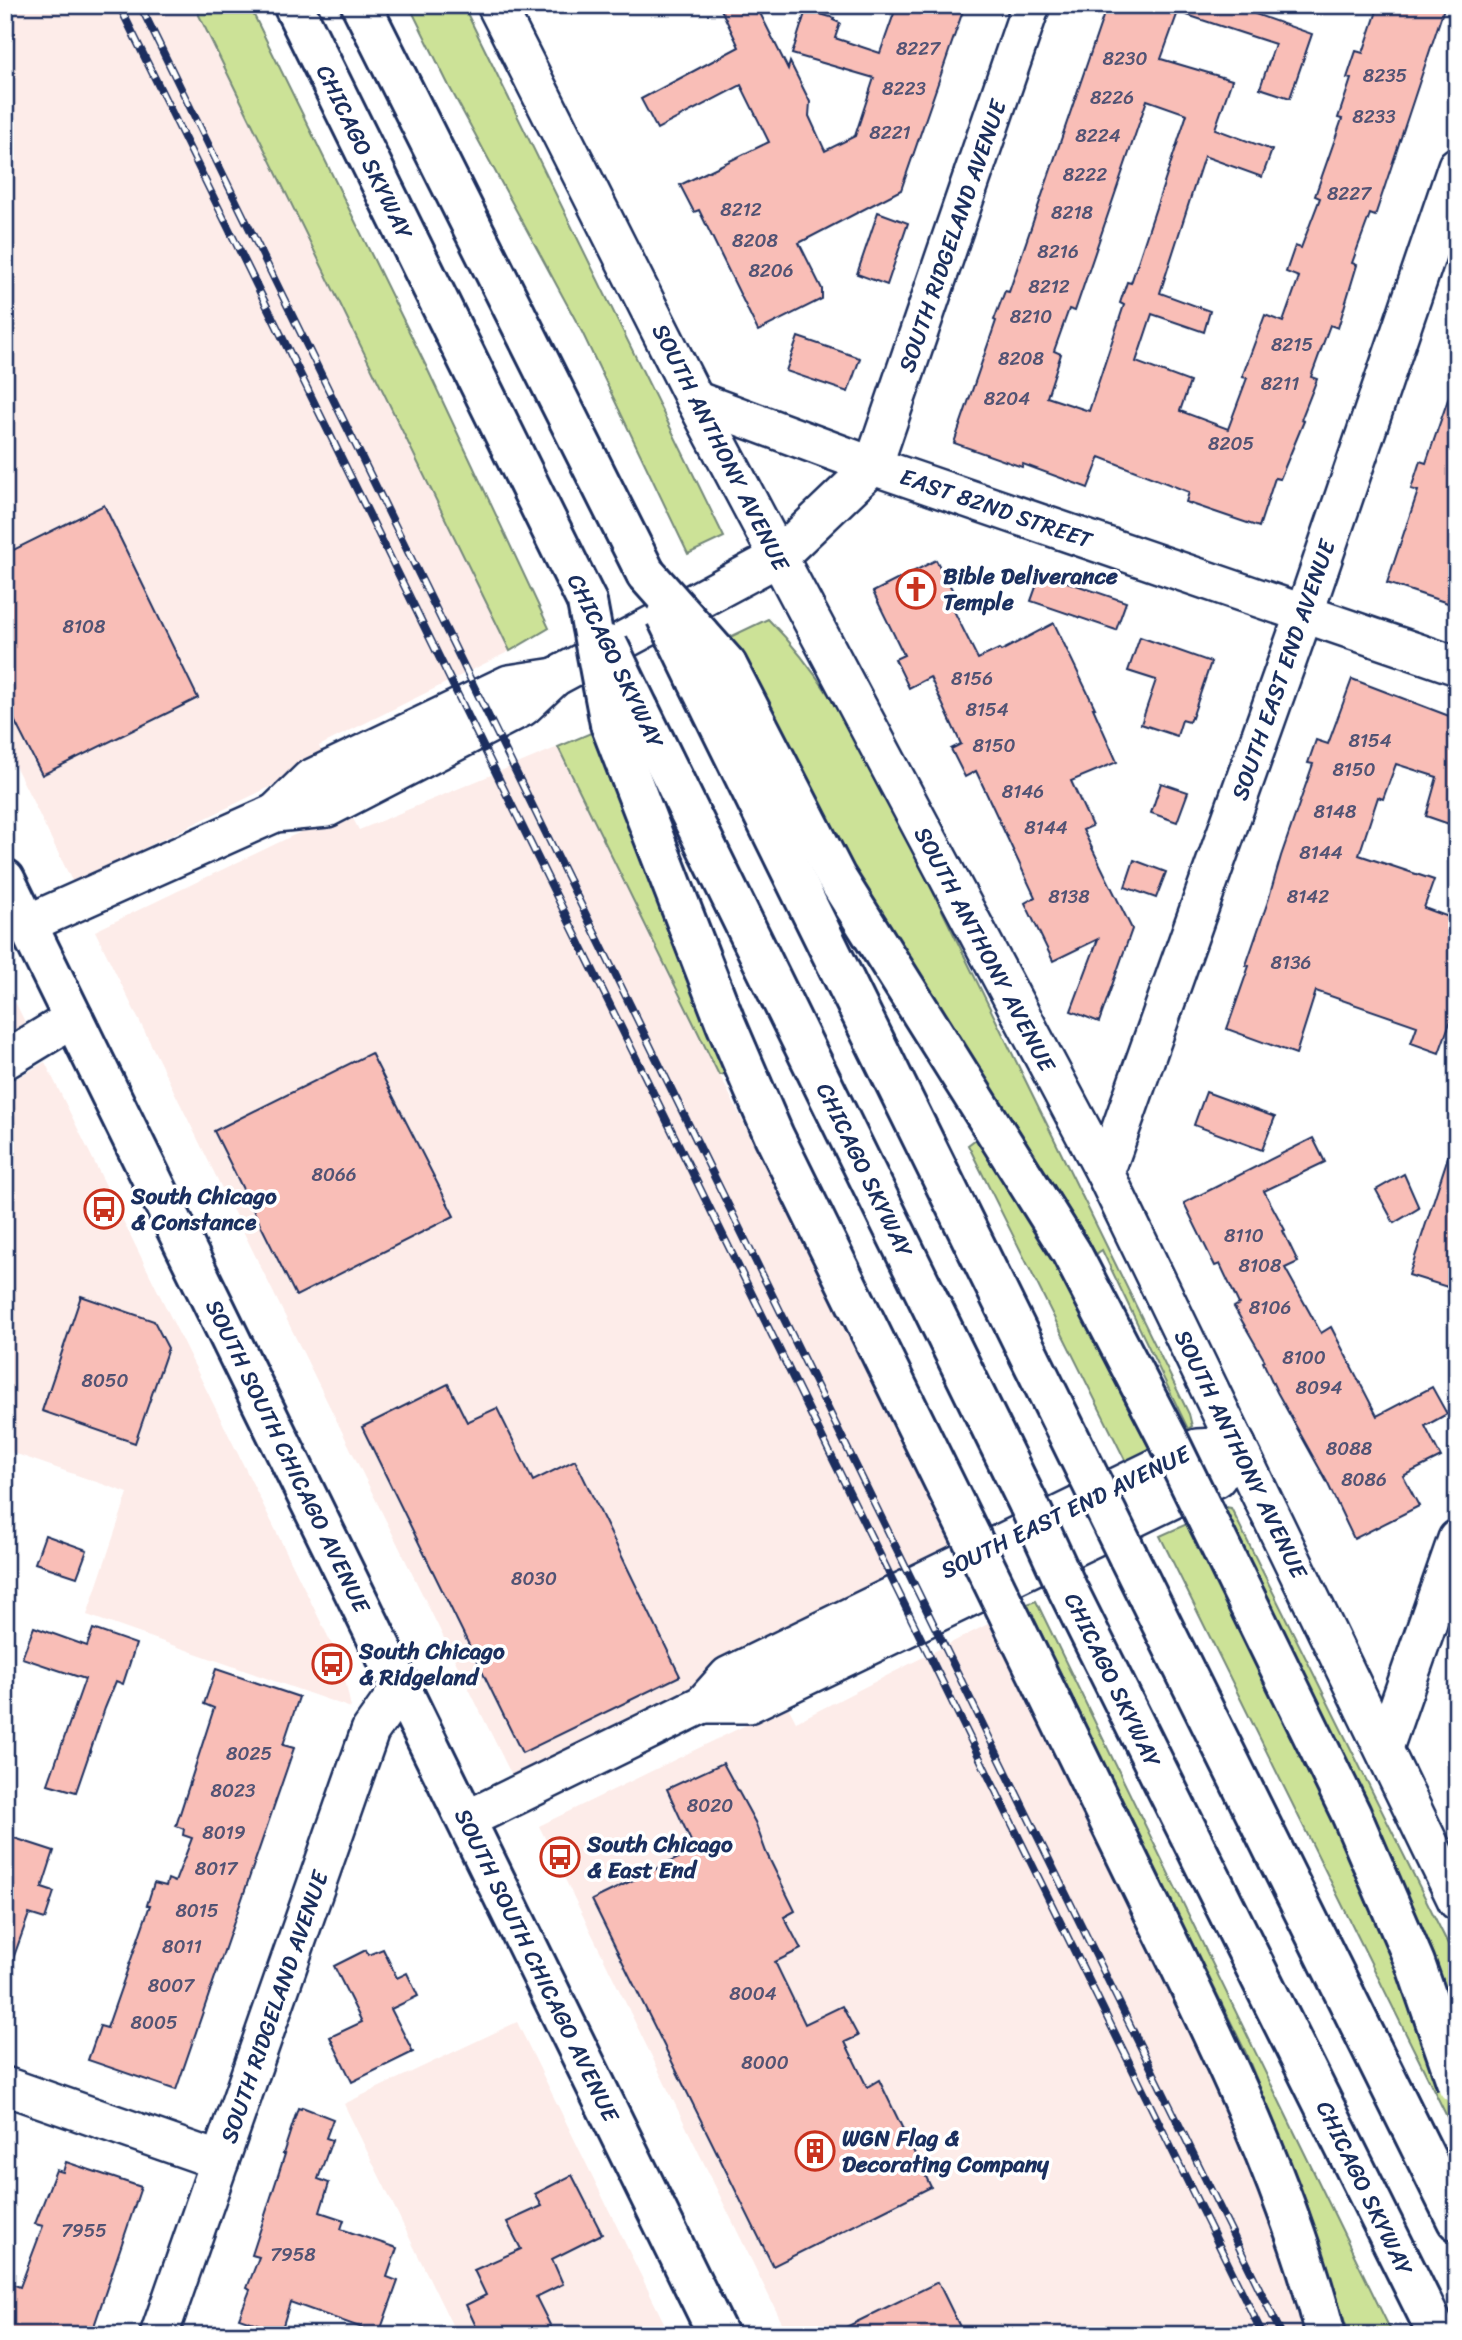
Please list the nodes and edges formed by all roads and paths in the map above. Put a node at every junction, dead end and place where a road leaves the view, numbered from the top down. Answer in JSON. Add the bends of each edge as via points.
{"nodes":[{"id":1,"x":293,"y":5,"type":"edge"},
{"id":2,"x":362,"y":5,"type":"edge"},
{"id":3,"x":496,"y":5,"type":"edge"},
{"id":4,"x":1031,"y":5,"type":"edge"},
{"id":5,"x":1457,"y":166,"type":"edge"},
{"id":6,"x":695,"y":400,"type":"junction"},
{"id":7,"x":873,"y":466,"type":"junction"},
{"id":8,"x":777,"y":558,"type":"junction"},
{"id":9,"x":1304,"y":614,"type":"junction"},
{"id":10,"x":1457,"y":666,"type":"edge"},
{"id":11,"x":712,"y":673,"type":"junction"},
{"id":12,"x":625,"y":716,"type":"junction"},
{"id":13,"x":5,"y":879,"type":"edge"},
{"id":14,"x":27,"y":924,"type":"junction"},
{"id":15,"x":74,"y":1018,"type":"junction"},
{"id":16,"x":5,"y":1060,"type":"edge"},
{"id":17,"x":1105,"y":1173,"type":"junction"},
{"id":18,"x":1237,"y":1446,"type":"junction"},
{"id":19,"x":1457,"y":1539,"type":"edge"},
{"id":20,"x":401,"y":1686,"type":"junction"},
{"id":21,"x":1384,"y":1748,"type":"junction"},
{"id":22,"x":466,"y":1820,"type":"junction"},
{"id":23,"x":1457,"y":1901,"type":"edge"},
{"id":24,"x":1457,"y":2084,"type":"edge"},
{"id":25,"x":5,"y":2086,"type":"edge"},
{"id":26,"x":220,"y":2161,"type":"junction"},
{"id":27,"x":1457,"y":2221,"type":"edge"},
{"id":28,"x":159,"y":2335,"type":"edge"},
{"id":29,"x":718,"y":2335,"type":"edge"},
{"id":30,"x":1326,"y":2335,"type":"edge"},
{"id":31,"x":1438,"y":2335,"type":"edge"}],
"edges":[{"from":1,"to":12,"type":"main road","name":"CHICAGO SKYWAY","bridge":true,"via":[[587,602]]},
{"from":2,"to":11,"type":"main road","bridge":true,"via":[[646,574]]},
{"from":3,"to":6,"type":"street","name":"SOUTH ANTHONY AVENUE"},
{"from":4,"to":7,"type":"street","name":"SOUTH RIDGELAND AVENUE"},
{"from":5,"to":9,"type":"street","name":"SOUTH EAST END AVENUE"},
{"from":6,"to":7,"type":"street","name":"EAST 82ND STREET"},
{"from":6,"to":8,"type":"street","name":"SOUTH ANTHONY AVENUE"},
{"from":7,"to":8,"type":"street"},
{"from":7,"to":9,"type":"street","name":"EAST 82ND STREET"},
{"from":8,"to":14,"type":"street","via":[[555,677],[509,684],[310,779],[275,813]]},
{"from":8,"to":17,"type":"street","name":"SOUTH ANTHONY AVENUE"},
{"from":9,"to":10,"type":"street","name":"EAST 82ND STREET"},
{"from":9,"to":17,"type":"street","name":"SOUTH EAST END AVENUE"},
{"from":11,"to":24,"type":"main road","bridge":true,"via":[[1071,1252],[1351,1814],[1415,1963]]},
{"from":11,"to":27,"type":"main road","bridge":true,"via":[[1089,1477]]},
{"from":12,"to":30,"type":"main road","bridge":true,"via":[[726,1024],[774,1136],[1225,2059],[1287,2211]]},
{"from":12,"to":31,"type":"main road","name":"CHICAGO SKYWAY","bridge":true,"via":[[1029,1505]]},
{"from":13,"to":14,"type":"main road","name":"SOUTH SOUTH CHICAGO AVENUE"},
{"from":14,"to":15,"type":"main road","name":"SOUTH SOUTH CHICAGO AVENUE"},
{"from":15,"to":16,"type":"street"},
{"from":15,"to":20,"type":"main road","name":"SOUTH SOUTH CHICAGO AVENUE"},
{"from":17,"to":18,"type":"street","name":"SOUTH ANTHONY AVENUE"},
{"from":18,"to":21,"type":"street","name":"SOUTH ANTHONY AVENUE"},
{"from":18,"to":22,"type":"street","name":"SOUTH EAST END AVENUE","via":[[1217,1478],[748,1704],[703,1704]]},
{"from":19,"to":21,"type":"street"},
{"from":20,"to":22,"type":"main road","name":"SOUTH SOUTH CHICAGO AVENUE"},
{"from":20,"to":26,"type":"street","name":"SOUTH RIDGELAND AVENUE","via":[[370,1731]]},
{"from":21,"to":23,"type":"street","name":"SOUTH ANTHONY AVENUE"},
{"from":22,"to":29,"type":"main road","name":"SOUTH SOUTH CHICAGO AVENUE"},
{"from":25,"to":26,"type":"street"},
{"from":26,"to":28,"type":"street","name":"SOUTH RIDGELAND AVENUE"}]}
